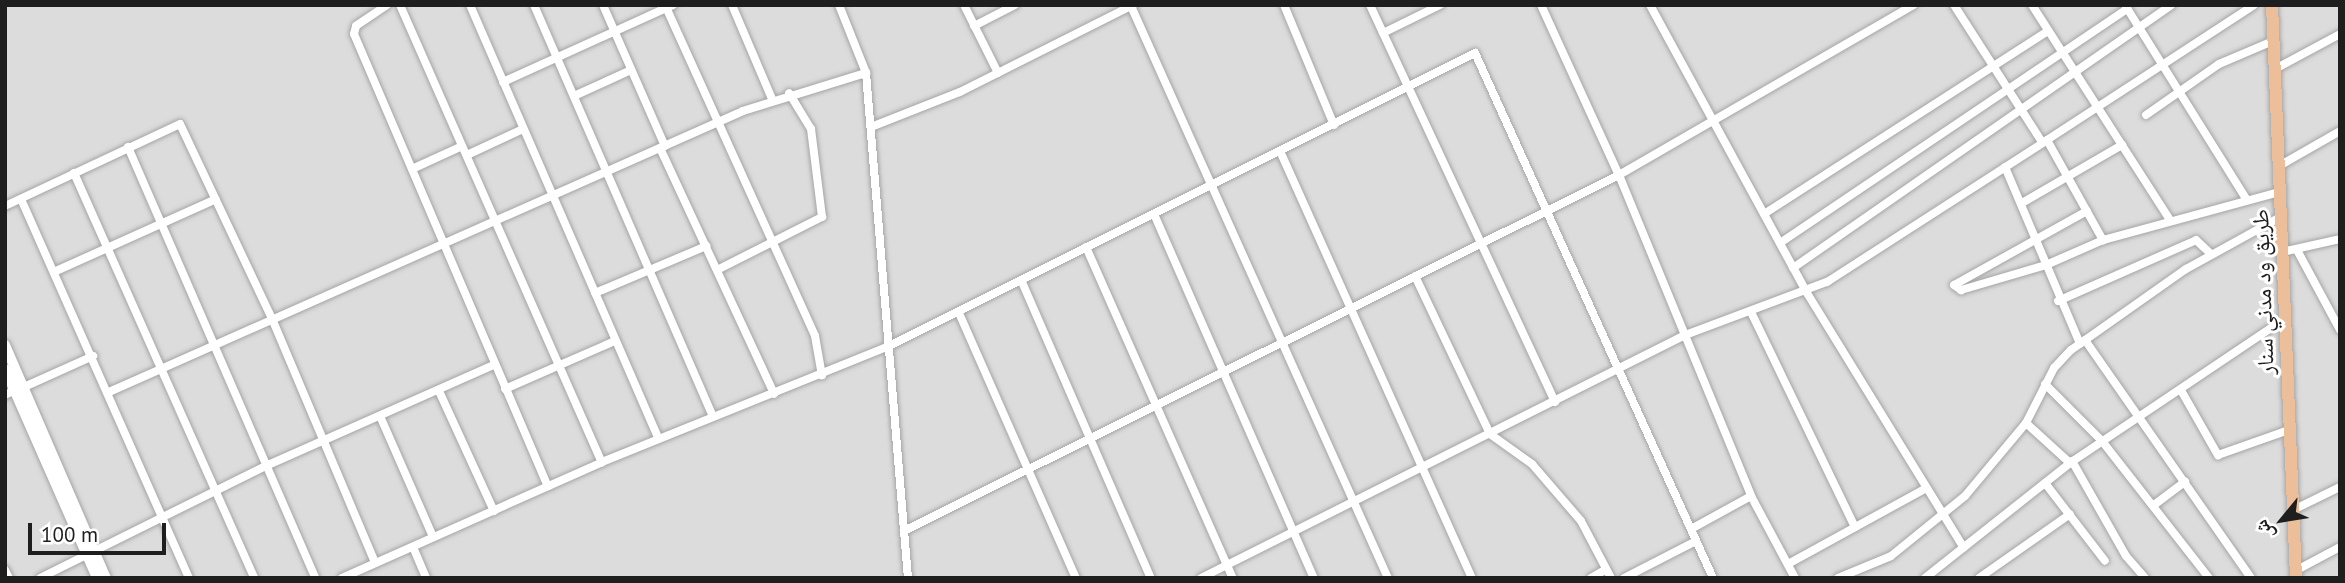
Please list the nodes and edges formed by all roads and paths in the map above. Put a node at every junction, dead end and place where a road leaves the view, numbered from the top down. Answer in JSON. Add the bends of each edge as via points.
{"nodes":[{"id":1,"x":387,"y":5,"type":"edge"},
{"id":2,"x":400,"y":5,"type":"edge"},
{"id":3,"x":470,"y":5,"type":"edge"},
{"id":4,"x":534,"y":5,"type":"edge"},
{"id":5,"x":603,"y":5,"type":"edge"},
{"id":6,"x":732,"y":5,"type":"edge"},
{"id":7,"x":839,"y":5,"type":"edge"},
{"id":8,"x":964,"y":5,"type":"edge"},
{"id":9,"x":1015,"y":5,"type":"edge"},
{"id":10,"x":1284,"y":5,"type":"edge"},
{"id":11,"x":1370,"y":5,"type":"edge"},
{"id":12,"x":1440,"y":5,"type":"edge"},
{"id":13,"x":1541,"y":5,"type":"edge"},
{"id":14,"x":1650,"y":5,"type":"edge"},
{"id":15,"x":1913,"y":5,"type":"edge"},
{"id":16,"x":1954,"y":5,"type":"edge"},
{"id":17,"x":2032,"y":5,"type":"edge"},
{"id":18,"x":2172,"y":5,"type":"edge"},
{"id":19,"x":2254,"y":5,"type":"edge"},
{"id":20,"x":2272,"y":5,"type":"edge"},
{"id":21,"x":668,"y":6,"type":"edge"},
{"id":22,"x":1132,"y":6,"type":"edge"},
{"id":23,"x":2126,"y":7,"type":"edge"},
{"id":24,"x":974,"y":26,"type":"junction"},
{"id":25,"x":2140,"y":26,"type":"junction"},
{"id":26,"x":2048,"y":31,"type":"junction"},
{"id":27,"x":614,"y":32,"type":"junction"},
{"id":28,"x":1383,"y":33,"type":"junction"},
{"id":29,"x":2340,"y":34,"type":"edge"},
{"id":30,"x":2273,"y":41,"type":"junction"},
{"id":31,"x":2064,"y":52,"type":"junction"},
{"id":32,"x":558,"y":58,"type":"junction"},
{"id":33,"x":2164,"y":63,"type":"junction"},
{"id":34,"x":1991,"y":68,"type":"junction"},
{"id":35,"x":2075,"y":69,"type":"junction"},
{"id":36,"x":2275,"y":69,"type":"junction"},
{"id":37,"x":631,"y":70,"type":"junction"},
{"id":38,"x":866,"y":73,"type":"junction"},
{"id":39,"x":998,"y":73,"type":"junction"},
{"id":40,"x":503,"y":82,"type":"junction"},
{"id":41,"x":1409,"y":88,"type":"junction"},
{"id":42,"x":2005,"y":92,"type":"junction"},
{"id":43,"x":789,"y":93,"type":"junction"},
{"id":44,"x":2179,"y":93,"type":"junction"},
{"id":45,"x":574,"y":96,"type":"junction"},
{"id":46,"x":772,"y":99,"type":"junction"},
{"id":47,"x":2095,"y":104,"type":"junction"},
{"id":48,"x":2018,"y":111,"type":"junction"},
{"id":49,"x":2146,"y":116,"type":"dead end"},
{"id":50,"x":716,"y":122,"type":"junction"},
{"id":51,"x":1714,"y":123,"type":"junction"},
{"id":52,"x":1334,"y":125,"type":"junction"},
{"id":53,"x":871,"y":127,"type":"junction"},
{"id":54,"x":523,"y":130,"type":"junction"},
{"id":55,"x":2340,"y":131,"type":"edge"},
{"id":56,"x":2045,"y":141,"type":"junction"},
{"id":57,"x":2122,"y":145,"type":"junction"},
{"id":58,"x":462,"y":146,"type":"junction"},
{"id":59,"x":663,"y":147,"type":"junction"},
{"id":60,"x":128,"y":148,"type":"junction"},
{"id":61,"x":1280,"y":151,"type":"junction"},
{"id":62,"x":467,"y":155,"type":"junction"},
{"id":63,"x":2279,"y":166,"type":"junction"},
{"id":64,"x":2005,"y":167,"type":"junction"},
{"id":65,"x":412,"y":169,"type":"junction"},
{"id":66,"x":74,"y":173,"type":"junction"},
{"id":67,"x":606,"y":173,"type":"junction"},
{"id":68,"x":1619,"y":174,"type":"junction"},
{"id":69,"x":2068,"y":177,"type":"junction"},
{"id":70,"x":1213,"y":185,"type":"junction"},
{"id":71,"x":2280,"y":192,"type":"junction"},
{"id":72,"x":553,"y":198,"type":"junction"},
{"id":73,"x":21,"y":199,"type":"junction"},
{"id":74,"x":216,"y":199,"type":"junction"},
{"id":75,"x":2246,"y":199,"type":"junction"},
{"id":76,"x":2022,"y":203,"type":"junction"},
{"id":77,"x":5,"y":206,"type":"edge"},
{"id":78,"x":1543,"y":209,"type":"junction"},
{"id":79,"x":2087,"y":211,"type":"junction"},
{"id":80,"x":1154,"y":214,"type":"junction"},
{"id":81,"x":1764,"y":214,"type":"junction"},
{"id":82,"x":2282,"y":216,"type":"junction"},
{"id":83,"x":2169,"y":218,"type":"junction"},
{"id":84,"x":162,"y":222,"type":"junction"},
{"id":85,"x":498,"y":223,"type":"junction"},
{"id":86,"x":2340,"y":239,"type":"edge"},
{"id":87,"x":2037,"y":240,"type":"junction"},
{"id":88,"x":2103,"y":240,"type":"junction"},
{"id":89,"x":1483,"y":241,"type":"junction"},
{"id":90,"x":771,"y":243,"type":"junction"},
{"id":91,"x":1780,"y":243,"type":"junction"},
{"id":92,"x":444,"y":246,"type":"junction"},
{"id":93,"x":706,"y":246,"type":"junction"},
{"id":94,"x":108,"y":247,"type":"junction"},
{"id":95,"x":1086,"y":247,"type":"junction"},
{"id":96,"x":2297,"y":250,"type":"junction"},
{"id":97,"x":2282,"y":252,"type":"junction"},
{"id":98,"x":2211,"y":254,"type":"junction"},
{"id":99,"x":2046,"y":265,"type":"junction"},
{"id":100,"x":1793,"y":268,"type":"junction"},
{"id":101,"x":650,"y":269,"type":"junction"},
{"id":102,"x":717,"y":270,"type":"junction"},
{"id":103,"x":56,"y":271,"type":"junction"},
{"id":104,"x":1415,"y":276,"type":"junction"},
{"id":105,"x":1021,"y":282,"type":"junction"},
{"id":106,"x":595,"y":293,"type":"junction"},
{"id":107,"x":1807,"y":293,"type":"junction"},
{"id":108,"x":2058,"y":301,"type":"junction"},
{"id":109,"x":1348,"y":310,"type":"junction"},
{"id":110,"x":1751,"y":312,"type":"junction"},
{"id":111,"x":959,"y":313,"type":"junction"},
{"id":112,"x":2284,"y":319,"type":"junction"},
{"id":113,"x":273,"y":321,"type":"junction"},
{"id":114,"x":2340,"y":330,"type":"edge"},
{"id":115,"x":1685,"y":335,"type":"junction"},
{"id":116,"x":615,"y":341,"type":"junction"},
{"id":117,"x":1283,"y":342,"type":"junction"},
{"id":118,"x":2082,"y":342,"type":"junction"},
{"id":119,"x":5,"y":345,"type":"edge"},
{"id":120,"x":217,"y":345,"type":"junction"},
{"id":121,"x":889,"y":346,"type":"junction"},
{"id":122,"x":93,"y":356,"type":"junction"},
{"id":123,"x":495,"y":365,"type":"junction"},
{"id":124,"x":559,"y":366,"type":"junction"},
{"id":125,"x":1621,"y":368,"type":"junction"},
{"id":126,"x":5,"y":369,"type":"edge"},
{"id":127,"x":163,"y":369,"type":"junction"},
{"id":128,"x":1220,"y":373,"type":"junction"},
{"id":129,"x":822,"y":375,"type":"junction"},
{"id":130,"x":2045,"y":384,"type":"junction"},
{"id":131,"x":505,"y":389,"type":"junction"},
{"id":132,"x":15,"y":390,"type":"edge"},
{"id":133,"x":439,"y":391,"type":"junction"},
{"id":134,"x":109,"y":392,"type":"junction"},
{"id":135,"x":2182,"y":392,"type":"junction"},
{"id":136,"x":774,"y":394,"type":"junction"},
{"id":137,"x":1555,"y":402,"type":"junction"},
{"id":138,"x":1157,"y":404,"type":"junction"},
{"id":139,"x":380,"y":416,"type":"junction"},
{"id":140,"x":2140,"y":416,"type":"junction"},
{"id":141,"x":713,"y":417,"type":"junction"},
{"id":142,"x":2026,"y":424,"type":"junction"},
{"id":143,"x":2289,"y":430,"type":"junction"},
{"id":144,"x":1490,"y":434,"type":"junction"},
{"id":145,"x":658,"y":438,"type":"junction"},
{"id":146,"x":1089,"y":438,"type":"junction"},
{"id":147,"x":323,"y":441,"type":"junction"},
{"id":148,"x":2102,"y":441,"type":"junction"},
{"id":149,"x":602,"y":462,"type":"junction"},
{"id":150,"x":2071,"y":462,"type":"junction"},
{"id":151,"x":268,"y":464,"type":"junction"},
{"id":152,"x":1420,"y":468,"type":"junction"},
{"id":153,"x":1028,"y":469,"type":"junction"},
{"id":154,"x":2185,"y":482,"type":"junction"},
{"id":155,"x":2045,"y":484,"type":"junction"},
{"id":156,"x":548,"y":486,"type":"junction"},
{"id":157,"x":2340,"y":487,"type":"edge"},
{"id":158,"x":1926,"y":488,"type":"junction"},
{"id":159,"x":215,"y":490,"type":"junction"},
{"id":160,"x":1751,"y":496,"type":"junction"},
{"id":161,"x":1355,"y":501,"type":"junction"},
{"id":162,"x":2154,"y":505,"type":"junction"},
{"id":163,"x":2293,"y":510,"type":"junction"},
{"id":164,"x":494,"y":511,"type":"junction"},
{"id":165,"x":2070,"y":514,"type":"junction"},
{"id":166,"x":161,"y":515,"type":"junction"},
{"id":167,"x":1942,"y":516,"type":"junction"},
{"id":168,"x":1854,"y":527,"type":"junction"},
{"id":169,"x":1691,"y":529,"type":"junction"},
{"id":170,"x":904,"y":530,"type":"junction"},
{"id":171,"x":1293,"y":532,"type":"junction"},
{"id":172,"x":433,"y":537,"type":"junction"},
{"id":173,"x":1696,"y":541,"type":"junction"},
{"id":174,"x":413,"y":547,"type":"junction"},
{"id":175,"x":2340,"y":547,"type":"edge"},
{"id":176,"x":1964,"y":548,"type":"junction"},
{"id":177,"x":90,"y":553,"type":"junction"},
{"id":178,"x":2105,"y":561,"type":"dead end"},
{"id":179,"x":375,"y":562,"type":"junction"},
{"id":180,"x":1228,"y":565,"type":"junction"},
{"id":181,"x":1788,"y":565,"type":"junction"},
{"id":182,"x":5,"y":570,"type":"edge"},
{"id":183,"x":1608,"y":574,"type":"edge"},
{"id":184,"x":2295,"y":574,"type":"edge"},
{"id":185,"x":9,"y":578,"type":"edge"},
{"id":186,"x":40,"y":578,"type":"edge"},
{"id":187,"x":97,"y":578,"type":"edge"},
{"id":188,"x":106,"y":578,"type":"edge"},
{"id":189,"x":190,"y":578,"type":"edge"},
{"id":190,"x":254,"y":578,"type":"edge"},
{"id":191,"x":315,"y":578,"type":"edge"},
{"id":192,"x":342,"y":578,"type":"edge"},
{"id":193,"x":426,"y":578,"type":"edge"},
{"id":194,"x":908,"y":578,"type":"edge"},
{"id":195,"x":1076,"y":578,"type":"edge"},
{"id":196,"x":1151,"y":578,"type":"edge"},
{"id":197,"x":1201,"y":578,"type":"edge"},
{"id":198,"x":1233,"y":578,"type":"edge"},
{"id":199,"x":1314,"y":578,"type":"edge"},
{"id":200,"x":1388,"y":578,"type":"edge"},
{"id":201,"x":1472,"y":578,"type":"edge"},
{"id":202,"x":1591,"y":578,"type":"edge"},
{"id":203,"x":1624,"y":578,"type":"edge"},
{"id":204,"x":1713,"y":578,"type":"edge"},
{"id":205,"x":1795,"y":578,"type":"edge"},
{"id":206,"x":1838,"y":578,"type":"edge"},
{"id":207,"x":1925,"y":578,"type":"edge"},
{"id":208,"x":1979,"y":578,"type":"edge"},
{"id":209,"x":2145,"y":578,"type":"edge"},
{"id":210,"x":2209,"y":578,"type":"edge"},
{"id":211,"x":2251,"y":578,"type":"edge"}],
"edges":[{"from":1,"to":65,"type":"street","via":[[353,29]]},
{"from":2,"to":58,"type":"street"},
{"from":3,"to":40,"type":"street"},
{"from":4,"to":32,"type":"street"},
{"from":5,"to":27,"type":"street"},
{"from":6,"to":46,"type":"street"},
{"from":7,"to":38,"type":"street"},
{"from":8,"to":24,"type":"street"},
{"from":9,"to":24,"type":"street"},
{"from":10,"to":52,"type":"street"},
{"from":11,"to":28,"type":"street"},
{"from":12,"to":28,"type":"street"},
{"from":13,"to":68,"type":"street"},
{"from":14,"to":51,"type":"street"},
{"from":15,"to":51,"type":"street"},
{"from":16,"to":34,"type":"street"},
{"from":17,"to":26,"type":"street"},
{"from":18,"to":25,"type":"street"},
{"from":19,"to":33,"type":"street"},
{"from":20,"to":30,"type":"highway","name":"طريق ود مدني سنار"},
{"from":21,"to":27,"type":"street"},
{"from":21,"to":50,"type":"street"},
{"from":22,"to":39,"type":"street"},
{"from":22,"to":70,"type":"street"},
{"from":23,"to":25,"type":"street"},
{"from":23,"to":31,"type":"street"},
{"from":24,"to":39,"type":"street"},
{"from":25,"to":33,"type":"street"},
{"from":25,"to":35,"type":"street"},
{"from":26,"to":31,"type":"street"},
{"from":26,"to":34,"type":"street"},
{"from":27,"to":32,"type":"street"},
{"from":27,"to":37,"type":"street"},
{"from":28,"to":41,"type":"street"},
{"from":29,"to":36,"type":"street"},
{"from":30,"to":36,"type":"highway","name":"طريق ود مدني سنار"},
{"from":30,"to":44,"type":"street","via":[[2228,59]]},
{"from":31,"to":35,"type":"street"},
{"from":31,"to":42,"type":"street"},
{"from":32,"to":40,"type":"street"},
{"from":32,"to":45,"type":"street"},
{"from":33,"to":44,"type":"street"},
{"from":33,"to":47,"type":"street"},
{"from":34,"to":42,"type":"street"},
{"from":34,"to":81,"type":"street"},
{"from":35,"to":47,"type":"street"},
{"from":35,"to":48,"type":"street"},
{"from":36,"to":63,"type":"highway","name":"طريق ود مدني سنار"},
{"from":37,"to":45,"type":"street"},
{"from":37,"to":59,"type":"street"},
{"from":38,"to":43,"type":"street"},
{"from":38,"to":53,"type":"street"},
{"from":39,"to":53,"type":"street"},
{"from":40,"to":54,"type":"street"},
{"from":41,"to":52,"type":"street"},
{"from":41,"to":78,"type":"street","via":[[1475,53]]},
{"from":41,"to":89,"type":"street"},
{"from":42,"to":48,"type":"street"},
{"from":42,"to":91,"type":"street"},
{"from":43,"to":46,"type":"street"},
{"from":43,"to":90,"type":"street","via":[[811,129],[823,213],[820,220]]},
{"from":44,"to":49,"type":"street"},
{"from":44,"to":75,"type":"street"},
{"from":45,"to":67,"type":"street"},
{"from":46,"to":50,"type":"street"},
{"from":47,"to":56,"type":"street"},
{"from":47,"to":57,"type":"street"},
{"from":48,"to":56,"type":"street"},
{"from":48,"to":100,"type":"street"},
{"from":50,"to":59,"type":"street"},
{"from":50,"to":90,"type":"street"},
{"from":51,"to":68,"type":"street"},
{"from":51,"to":81,"type":"street"},
{"from":52,"to":61,"type":"street"},
{"from":53,"to":121,"type":"street"},
{"from":54,"to":62,"type":"street"},
{"from":54,"to":72,"type":"street"},
{"from":55,"to":63,"type":"street"},
{"from":56,"to":64,"type":"street"},
{"from":56,"to":69,"type":"street"},
{"from":57,"to":69,"type":"street"},
{"from":57,"to":83,"type":"street"},
{"from":58,"to":62,"type":"street"},
{"from":58,"to":65,"type":"street"},
{"from":59,"to":67,"type":"street"},
{"from":59,"to":93,"type":"street"},
{"from":60,"to":66,"type":"street"},
{"from":60,"to":74,"type":"street","via":[[180,124]]},
{"from":60,"to":84,"type":"street"},
{"from":61,"to":70,"type":"street"},
{"from":61,"to":109,"type":"street"},
{"from":62,"to":85,"type":"street"},
{"from":63,"to":71,"type":"highway","name":"طريق ود مدني سنار"},
{"from":64,"to":76,"type":"street"},
{"from":64,"to":107,"type":"street"},
{"from":65,"to":92,"type":"street"},
{"from":66,"to":73,"type":"street"},
{"from":66,"to":94,"type":"street"},
{"from":67,"to":72,"type":"street"},
{"from":67,"to":101,"type":"street"},
{"from":68,"to":78,"type":"street"},
{"from":68,"to":115,"type":"street"},
{"from":69,"to":76,"type":"street"},
{"from":69,"to":79,"type":"street"},
{"from":70,"to":80,"type":"street"},
{"from":70,"to":117,"type":"street"},
{"from":71,"to":75,"type":"street"},
{"from":71,"to":82,"type":"highway","name":"طريق ود مدني سنار"},
{"from":72,"to":85,"type":"street"},
{"from":72,"to":106,"type":"street"},
{"from":73,"to":77,"type":"street"},
{"from":73,"to":103,"type":"street"},
{"from":74,"to":84,"type":"street"},
{"from":74,"to":113,"type":"street"},
{"from":75,"to":83,"type":"street"},
{"from":76,"to":87,"type":"street"},
{"from":78,"to":89,"type":"street"},
{"from":78,"to":125,"type":"street"},
{"from":79,"to":87,"type":"street"},
{"from":79,"to":88,"type":"street"},
{"from":80,"to":95,"type":"street"},
{"from":80,"to":128,"type":"street"},
{"from":81,"to":91,"type":"street"},
{"from":82,"to":97,"type":"highway","name":"طريق ود مدني سنار"},
{"from":82,"to":98,"type":"street"},
{"from":83,"to":88,"type":"street"},
{"from":84,"to":94,"type":"street"},
{"from":84,"to":120,"type":"street"},
{"from":85,"to":92,"type":"street"},
{"from":85,"to":124,"type":"street"},
{"from":86,"to":96,"type":"street"},
{"from":87,"to":99,"type":"street"},
{"from":87,"to":99,"type":"street","via":[[1954,285],[1961,290]]},
{"from":88,"to":99,"type":"street"},
{"from":89,"to":104,"type":"street"},
{"from":89,"to":137,"type":"street"},
{"from":90,"to":102,"type":"street"},
{"from":90,"to":129,"type":"street","via":[[814,336]]},
{"from":91,"to":100,"type":"street"},
{"from":92,"to":113,"type":"street"},
{"from":92,"to":123,"type":"street"},
{"from":93,"to":101,"type":"street"},
{"from":93,"to":102,"type":"street"},
{"from":94,"to":103,"type":"street"},
{"from":94,"to":127,"type":"street"},
{"from":95,"to":105,"type":"street"},
{"from":95,"to":138,"type":"street"},
{"from":96,"to":97,"type":"street"},
{"from":96,"to":114,"type":"street"},
{"from":97,"to":112,"type":"highway","name":"طريق ود مدني سنار"},
{"from":98,"to":108,"type":"street","via":[[2196,240]]},
{"from":98,"to":118,"type":"street"},
{"from":99,"to":108,"type":"street"},
{"from":100,"to":107,"type":"street"},
{"from":101,"to":106,"type":"street"},
{"from":101,"to":141,"type":"street"},
{"from":102,"to":136,"type":"street"},
{"from":103,"to":122,"type":"street"},
{"from":104,"to":109,"type":"street"},
{"from":104,"to":144,"type":"street"},
{"from":105,"to":111,"type":"street"},
{"from":105,"to":146,"type":"street"},
{"from":106,"to":116,"type":"street"},
{"from":107,"to":110,"type":"street"},
{"from":107,"to":158,"type":"street"},
{"from":108,"to":118,"type":"street"},
{"from":109,"to":117,"type":"street"},
{"from":109,"to":152,"type":"street"},
{"from":110,"to":115,"type":"street"},
{"from":110,"to":168,"type":"street"},
{"from":111,"to":121,"type":"street"},
{"from":111,"to":153,"type":"street"},
{"from":112,"to":135,"type":"street"},
{"from":112,"to":143,"type":"highway","name":"طريق ود مدني سنار"},
{"from":113,"to":120,"type":"street"},
{"from":113,"to":147,"type":"street"},
{"from":115,"to":125,"type":"street"},
{"from":115,"to":160,"type":"street"},
{"from":116,"to":124,"type":"street"},
{"from":116,"to":145,"type":"street"},
{"from":117,"to":128,"type":"street"},
{"from":117,"to":161,"type":"street"},
{"from":118,"to":130,"type":"street"},
{"from":118,"to":140,"type":"street"},
{"from":119,"to":132,"type":"street"},
{"from":120,"to":127,"type":"street"},
{"from":120,"to":151,"type":"street"},
{"from":121,"to":129,"type":"street"},
{"from":121,"to":170,"type":"street"},
{"from":122,"to":132,"type":"street"},
{"from":122,"to":134,"type":"street"},
{"from":123,"to":131,"type":"street"},
{"from":123,"to":133,"type":"street"},
{"from":124,"to":131,"type":"street"},
{"from":124,"to":149,"type":"street"},
{"from":125,"to":137,"type":"street"},
{"from":125,"to":169,"type":"street"},
{"from":126,"to":132,"type":"street"},
{"from":127,"to":134,"type":"street"},
{"from":127,"to":159,"type":"street"},
{"from":128,"to":138,"type":"street"},
{"from":128,"to":171,"type":"street"},
{"from":129,"to":136,"type":"street"},
{"from":130,"to":142,"type":"street"},
{"from":130,"to":148,"type":"street"},
{"from":131,"to":156,"type":"street"},
{"from":132,"to":177,"type":"street"},
{"from":133,"to":139,"type":"street"},
{"from":133,"to":164,"type":"street"},
{"from":134,"to":166,"type":"street"},
{"from":135,"to":140,"type":"street"},
{"from":135,"to":143,"type":"street","via":[[2218,454]]},
{"from":136,"to":141,"type":"street"},
{"from":137,"to":144,"type":"street"},
{"from":138,"to":146,"type":"street"},
{"from":138,"to":180,"type":"street"},
{"from":139,"to":147,"type":"street"},
{"from":139,"to":172,"type":"street"},
{"from":140,"to":148,"type":"street"},
{"from":140,"to":154,"type":"street"},
{"from":141,"to":145,"type":"street"},
{"from":142,"to":150,"type":"street"},
{"from":142,"to":167,"type":"street"},
{"from":143,"to":163,"type":"highway","name":"طريق ود مدني سنار"},
{"from":144,"to":152,"type":"street"},
{"from":144,"to":183,"type":"street","via":[[1532,464],[1581,521]]},
{"from":145,"to":149,"type":"street"},
{"from":146,"to":153,"type":"street"},
{"from":146,"to":196,"type":"street"},
{"from":147,"to":151,"type":"street"},
{"from":147,"to":179,"type":"street"},
{"from":148,"to":150,"type":"street"},
{"from":148,"to":162,"type":"street"},
{"from":149,"to":156,"type":"street"},
{"from":150,"to":155,"type":"street"},
{"from":150,"to":209,"type":"street","via":[[2126,555]]},
{"from":151,"to":159,"type":"street"},
{"from":151,"to":191,"type":"street"},
{"from":152,"to":161,"type":"street"},
{"from":152,"to":201,"type":"street"},
{"from":153,"to":170,"type":"street"},
{"from":153,"to":195,"type":"street"},
{"from":154,"to":162,"type":"street"},
{"from":154,"to":211,"type":"street"},
{"from":155,"to":165,"type":"street"},
{"from":155,"to":176,"type":"street"},
{"from":156,"to":164,"type":"street"},
{"from":157,"to":163,"type":"street"},
{"from":158,"to":167,"type":"street"},
{"from":158,"to":168,"type":"street"},
{"from":159,"to":166,"type":"street"},
{"from":159,"to":190,"type":"street"},
{"from":160,"to":169,"type":"street"},
{"from":160,"to":181,"type":"street"},
{"from":161,"to":171,"type":"street"},
{"from":161,"to":200,"type":"street"},
{"from":162,"to":210,"type":"street"},
{"from":163,"to":184,"type":"highway","name":"طريق ود مدني سنار"},
{"from":164,"to":172,"type":"street"},
{"from":165,"to":178,"type":"street"},
{"from":165,"to":208,"type":"street"},
{"from":166,"to":177,"type":"street"},
{"from":166,"to":189,"type":"street"},
{"from":167,"to":176,"type":"street"},
{"from":167,"to":206,"type":"street","via":[[1877,565]]},
{"from":168,"to":181,"type":"street"},
{"from":169,"to":173,"type":"street"},
{"from":170,"to":194,"type":"street"},
{"from":171,"to":180,"type":"street"},
{"from":171,"to":199,"type":"street"},
{"from":172,"to":174,"type":"street"},
{"from":173,"to":203,"type":"street"},
{"from":173,"to":204,"type":"street"},
{"from":174,"to":179,"type":"street"},
{"from":174,"to":193,"type":"street"},
{"from":175,"to":184,"type":"street"},
{"from":176,"to":207,"type":"street"},
{"from":177,"to":186,"type":"street"},
{"from":177,"to":187,"type":"street"},
{"from":177,"to":188,"type":"street"},
{"from":179,"to":192,"type":"street"},
{"from":180,"to":197,"type":"street"},
{"from":180,"to":198,"type":"street"},
{"from":181,"to":205,"type":"street"},
{"from":182,"to":185,"type":"street"},
{"from":183,"to":202,"type":"street"}]}
